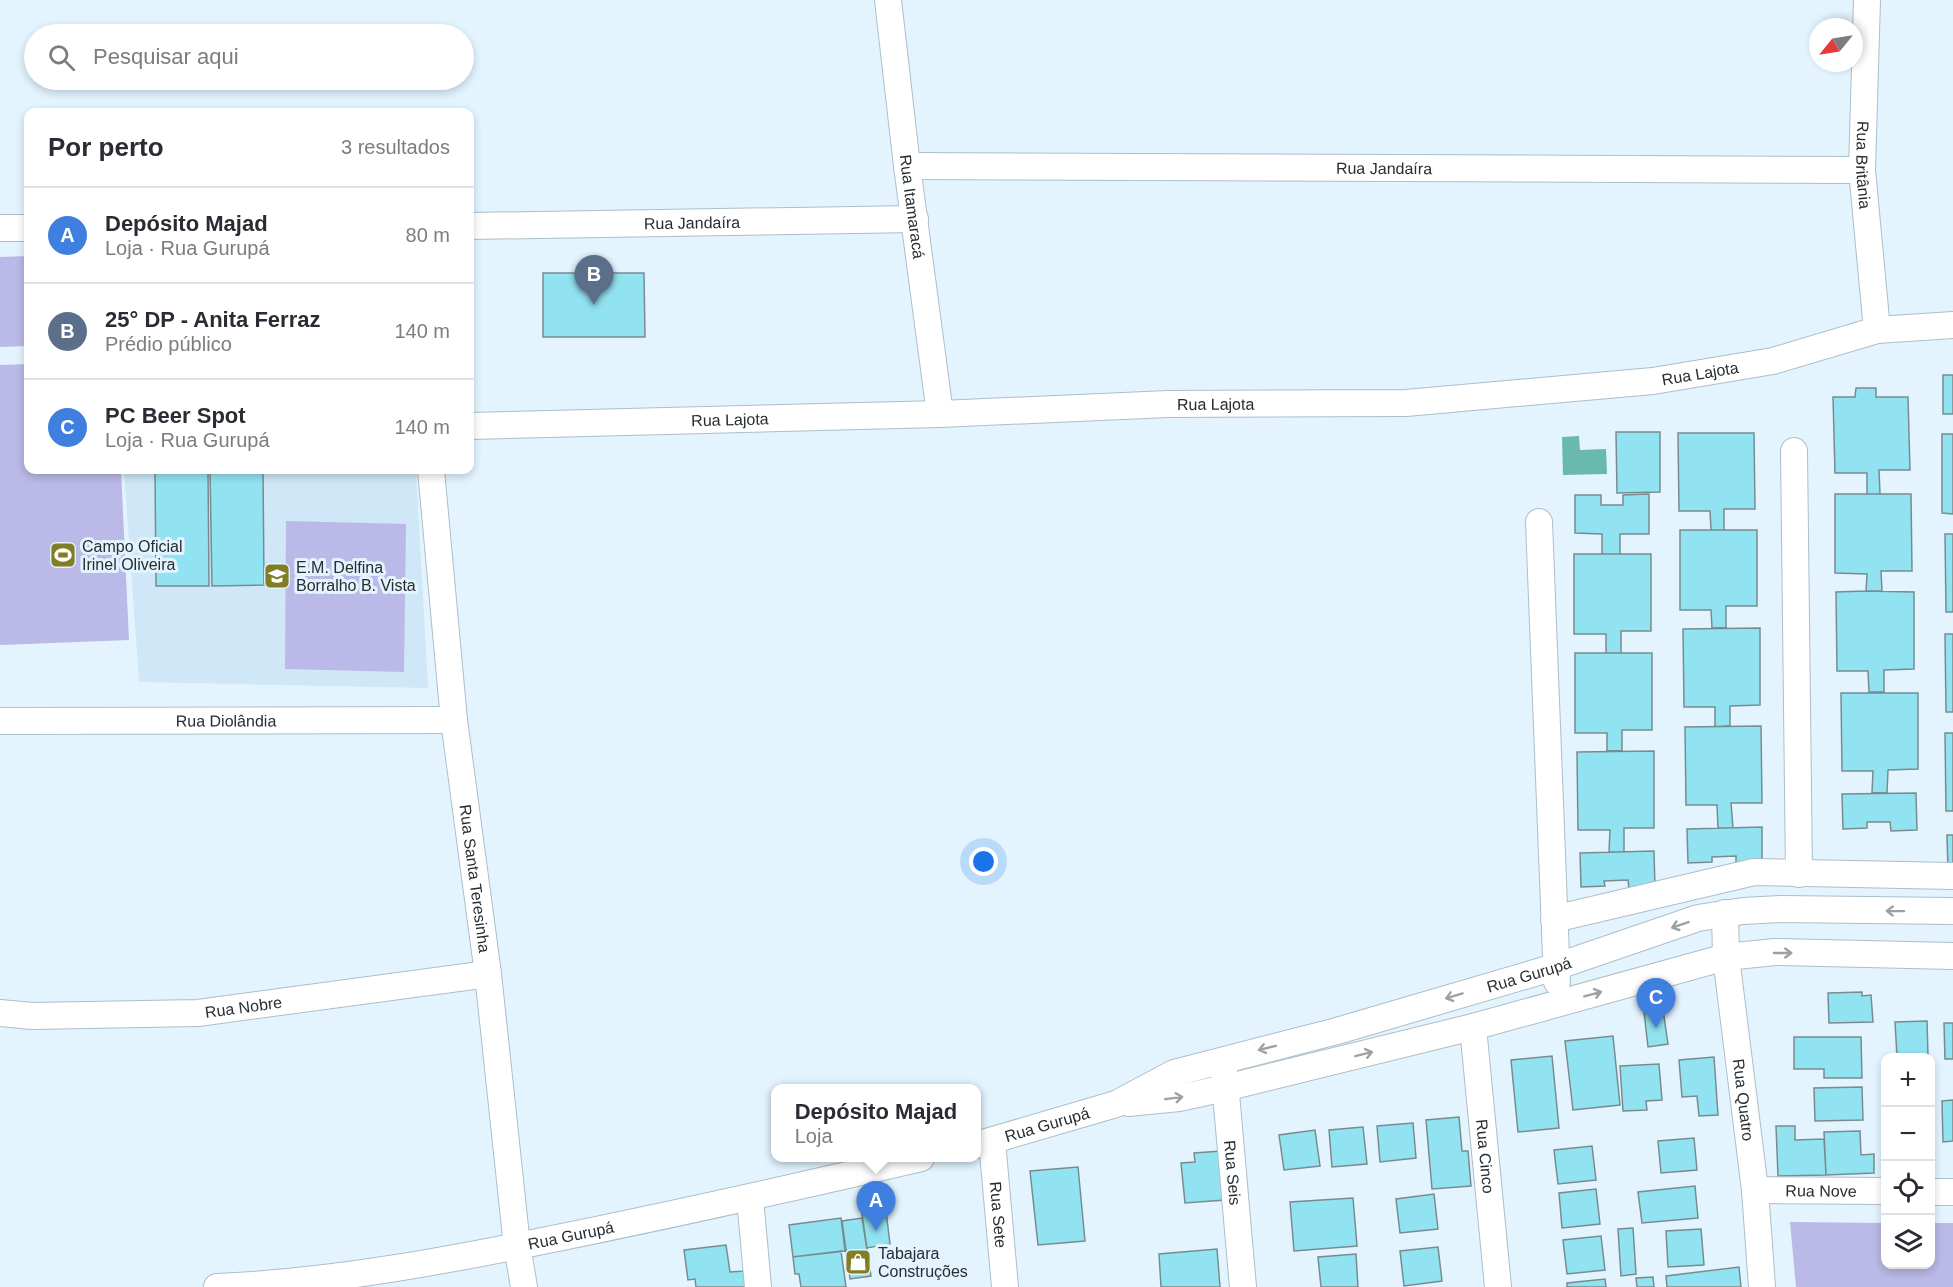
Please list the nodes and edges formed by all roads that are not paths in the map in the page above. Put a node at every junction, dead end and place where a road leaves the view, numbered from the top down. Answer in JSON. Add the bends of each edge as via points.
{"nodes":[{"id":1,"x":888,"y":0,"type":"edge"},
{"id":2,"x":1867,"y":0,"type":"edge"},
{"id":3,"x":907,"y":166,"type":"junction"},
{"id":4,"x":1862,"y":170,"type":"junction"},
{"id":5,"x":915,"y":219,"type":"junction"},
{"id":6,"x":474,"y":226,"type":"edge"},
{"id":7,"x":0,"y":228,"type":"edge"},
{"id":8,"x":24,"y":228,"type":"edge"},
{"id":9,"x":1953,"y":325,"type":"edge"},
{"id":10,"x":1877,"y":330,"type":"junction"},
{"id":11,"x":940,"y":414,"type":"junction"},
{"id":12,"x":474,"y":426,"type":"edge"},
{"id":13,"x":1794,"y":451,"type":"dead end"},
{"id":14,"x":431,"y":474,"type":"edge"},
{"id":15,"x":1539,"y":522,"type":"dead end"},
{"id":16,"x":454,"y":720,"type":"junction"},
{"id":17,"x":0,"y":721,"type":"edge"},
{"id":18,"x":1799,"y":874,"type":"junction"},
{"id":19,"x":1953,"y":876,"type":"edge"},
{"id":20,"x":1953,"y":911,"type":"edge"},
{"id":21,"x":1725,"y":913,"type":"junction"},
{"id":22,"x":1554,"y":919,"type":"junction"},
{"id":23,"x":1953,"y":956,"type":"edge"},
{"id":24,"x":1726,"y":957,"type":"junction"},
{"id":25,"x":1555,"y":967,"type":"junction"},
{"id":26,"x":488,"y":974,"type":"junction"},
{"id":27,"x":1559,"y":1003,"type":"junction"},
{"id":28,"x":0,"y":1013,"type":"edge"},
{"id":29,"x":1473,"y":1027,"type":"junction"},
{"id":30,"x":1223,"y":1059,"type":"junction"},
{"id":31,"x":1225,"y":1088,"type":"junction"},
{"id":32,"x":1116,"y":1104,"type":"junction"},
{"id":33,"x":984,"y":1143,"type":"edge"},
{"id":34,"x":904,"y":1162,"type":"edge"},
{"id":35,"x":1755,"y":1190,"type":"junction"},
{"id":36,"x":1881,"y":1191,"type":"edge"},
{"id":37,"x":1935,"y":1192,"type":"edge"},
{"id":38,"x":1953,"y":1192,"type":"edge"},
{"id":39,"x":750,"y":1198,"type":"junction"},
{"id":40,"x":517,"y":1246,"type":"junction"},
{"id":41,"x":217,"y":1287,"type":"edge"},
{"id":42,"x":524,"y":1287,"type":"edge"},
{"id":43,"x":758,"y":1287,"type":"edge"},
{"id":44,"x":1005,"y":1287,"type":"edge"},
{"id":45,"x":1243,"y":1287,"type":"edge"},
{"id":46,"x":1498,"y":1287,"type":"edge"},
{"id":47,"x":1762,"y":1287,"type":"edge"}],
"edges":[{"from":1,"to":3,"type":"street","name":"Rua Itamaracá"},
{"from":2,"to":4,"type":"street","name":"Rua Britânia"},
{"from":3,"to":4,"type":"street","name":"Rua Jandaíra"},
{"from":3,"to":5,"type":"street","name":"Rua Itamaracá"},
{"from":4,"to":10,"type":"street","name":"Rua Britânia"},
{"from":5,"to":6,"type":"street","name":"Rua Jandaíra"},
{"from":5,"to":11,"type":"street","name":"Rua Itamaracá"},
{"from":7,"to":8,"type":"street"},
{"from":9,"to":10,"type":"street","name":"Rua Lajota"},
{"from":10,"to":11,"type":"street","name":"Rua Lajota","via":[[1773,361],[1653,381],[1406,403],[1168,404]]},
{"from":11,"to":12,"type":"street","name":"Rua Lajota"},
{"from":13,"to":18,"type":"street"},
{"from":14,"to":16,"type":"street","name":"Rua Santa Teresinha"},
{"from":15,"to":22,"type":"street"},
{"from":16,"to":17,"type":"street","name":"Rua Diolândia"},
{"from":16,"to":26,"type":"street","name":"Rua Santa Teresinha"},
{"from":18,"to":19,"type":"street"},
{"from":18,"to":22,"type":"street","via":[[1754,872]]},
{"from":20,"to":21,"type":"street","name":"Rua Gurupá","one_way":true,"via":[[1781,909]]},
{"from":21,"to":24,"type":"street","name":"Rua Quatro"},
{"from":21,"to":25,"type":"street","name":"Rua Gurupá","one_way":true,"via":[[1698,918]]},
{"from":22,"to":25,"type":"street"},
{"from":24,"to":23,"type":"street","name":"Rua Gurupá","one_way":true,"via":[[1775,952]]},
{"from":27,"to":24,"type":"street","name":"Rua Gurupá","one_way":true},
{"from":24,"to":35,"type":"street","name":"Rua Quatro"},
{"from":25,"to":27,"type":"street"},
{"from":25,"to":30,"type":"street","name":"Rua Gurupá","one_way":true,"via":[[1337,1031]]},
{"from":26,"to":28,"type":"street","name":"Rua Nobre","via":[[198,1013]]},
{"from":26,"to":40,"type":"street","name":"Rua Santa Teresinha"},
{"from":27,"to":29,"type":"street","name":"Rua Gurupá"},
{"from":31,"to":29,"type":"street","name":"Rua Gurupá","one_way":true},
{"from":29,"to":46,"type":"street","name":"Rua Cinco"},
{"from":30,"to":31,"type":"street","name":"Rua Seis"},
{"from":30,"to":32,"type":"street","name":"Rua Gurupá","via":[[1174,1073]]},
{"from":32,"to":31,"type":"street","name":"Rua Gurupá","one_way":true,"via":[[1179,1098]]},
{"from":31,"to":45,"type":"street","name":"Rua Seis"},
{"from":32,"to":33,"type":"street","name":"Rua Gurupá"},
{"from":33,"to":44,"type":"street","name":"Rua Sete"},
{"from":34,"to":39,"type":"street","name":"Rua Gurupá"},
{"from":35,"to":36,"type":"street","name":"Rua Nove"},
{"from":35,"to":47,"type":"street","name":"Rua Quatro"},
{"from":37,"to":38,"type":"street"},
{"from":39,"to":40,"type":"street","name":"Rua Gurupá"},
{"from":39,"to":43,"type":"street"},
{"from":40,"to":41,"type":"street","name":"Rua Gurupá","via":[[433,1262]]},
{"from":40,"to":42,"type":"street","name":"Rua Santa Teresinha"}]}
